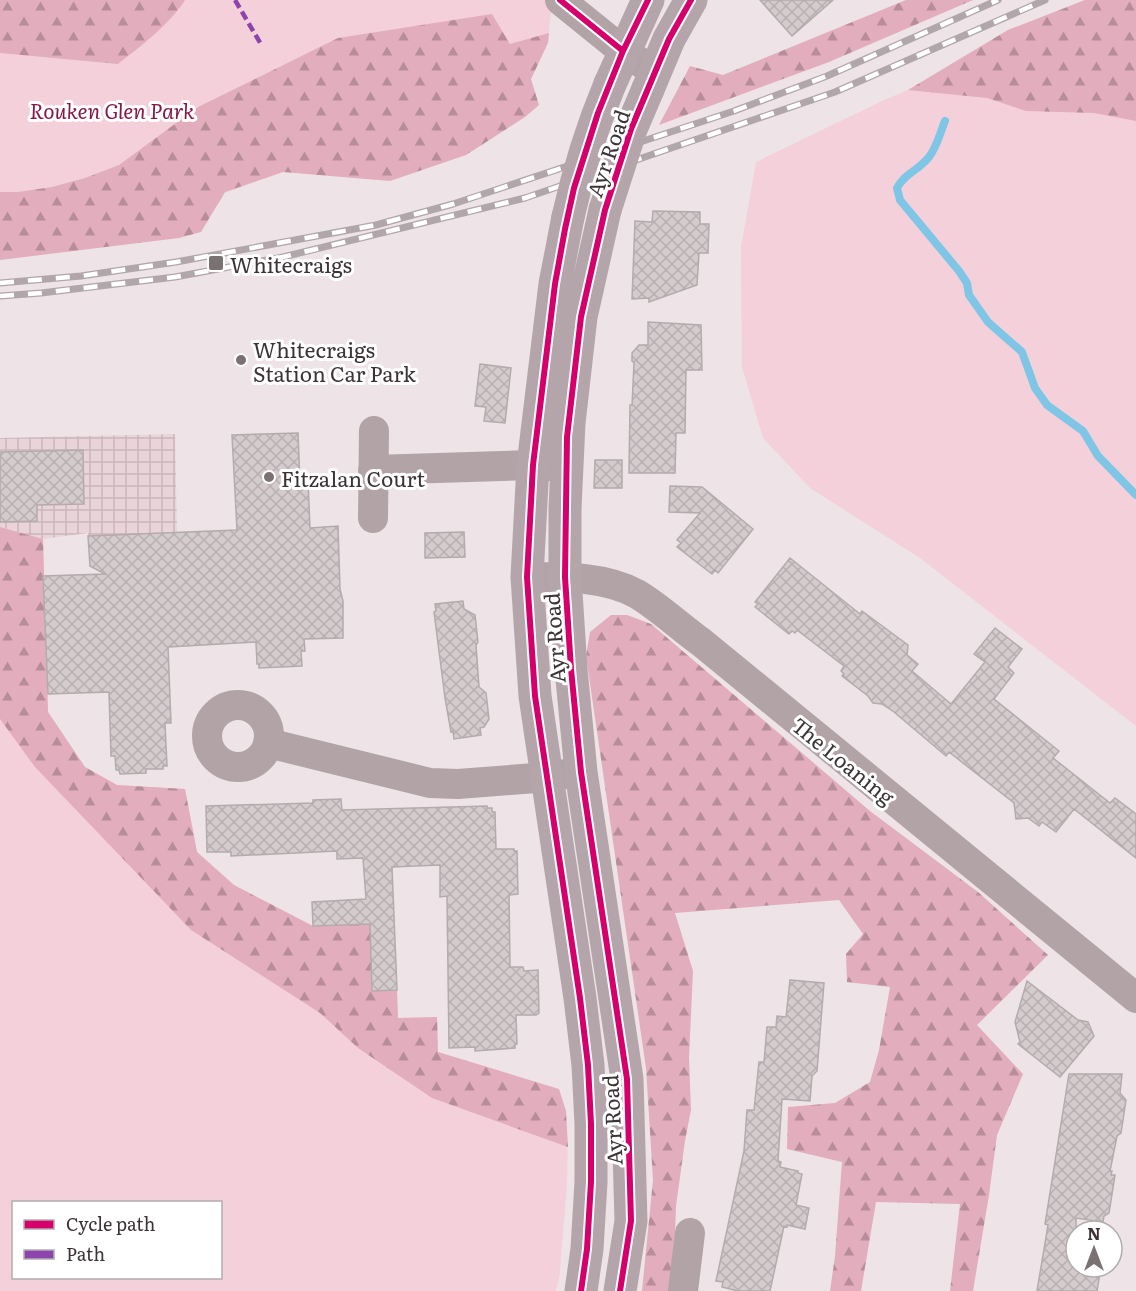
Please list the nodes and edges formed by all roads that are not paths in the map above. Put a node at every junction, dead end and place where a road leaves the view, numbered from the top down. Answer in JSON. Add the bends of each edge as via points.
{"nodes":[{"id":1,"x":560,"y":0,"type":"edge"},
{"id":2,"x":648,"y":0,"type":"edge"},
{"id":3,"x":692,"y":0,"type":"edge"},
{"id":4,"x":624,"y":51,"type":"junction"},
{"id":5,"x":651,"y":81,"type":"junction"},
{"id":6,"x":374,"y":431,"type":"dead end"},
{"id":7,"x":533,"y":465,"type":"junction"},
{"id":8,"x":566,"y":467,"type":"junction"},
{"id":9,"x":373,"y":470,"type":"junction"},
{"id":10,"x":373,"y":518,"type":"dead end"},
{"id":11,"x":527,"y":577,"type":"junction"},
{"id":12,"x":565,"y":577,"type":"junction"},
{"id":13,"x":268,"y":743,"type":"dead end"},
{"id":14,"x":581,"y":772,"type":"junction"},
{"id":15,"x":548,"y":777,"type":"junction"},
{"id":16,"x":1136,"y":998,"type":"edge"},
{"id":17,"x":690,"y":1233,"type":"dead end"},
{"id":18,"x":581,"y":1291,"type":"edge"},
{"id":19,"x":620,"y":1291,"type":"edge"},
{"id":20,"x":683,"y":1291,"type":"edge"}],
"edges":[{"from":1,"to":4,"type":"street"},
{"from":2,"to":4,"type":"main road","name":"Ayr Road"},
{"from":3,"to":5,"type":"main road","name":"Ayr Road"},
{"from":4,"to":5,"type":"street"},
{"from":4,"to":7,"type":"main road","name":"Ayr Road","bridge":true,"via":[[598,113],[574,188],[555,284]]},
{"from":5,"to":8,"type":"main road","name":"Ayr Road","bridge":true,"via":[[605,210],[580,316]]},
{"from":6,"to":9,"type":"street"},
{"from":7,"to":8,"type":"street"},
{"from":7,"to":9,"type":"street"},
{"from":7,"to":11,"type":"main road","name":"Ayr Road"},
{"from":8,"to":12,"type":"main road","name":"Ayr Road"},
{"from":9,"to":10,"type":"street"},
{"from":11,"to":12,"type":"street","name":"The Loaning"},
{"from":11,"to":15,"type":"main road","name":"Ayr Road","via":[[536,696]]},
{"from":12,"to":14,"type":"main road","name":"Ayr Road"},
{"from":12,"to":16,"type":"street","name":"The Loaning","via":[[637,594]]},
{"from":13,"to":15,"type":"street","via":[[430,783]]},
{"from":14,"to":15,"type":"street"},
{"from":14,"to":19,"type":"main road","name":"Ayr Road","via":[[627,1079],[631,1221]]},
{"from":15,"to":18,"type":"main road","name":"Ayr Road","via":[[588,1065],[591,1182]]},
{"from":17,"to":20,"type":"street"}]}
